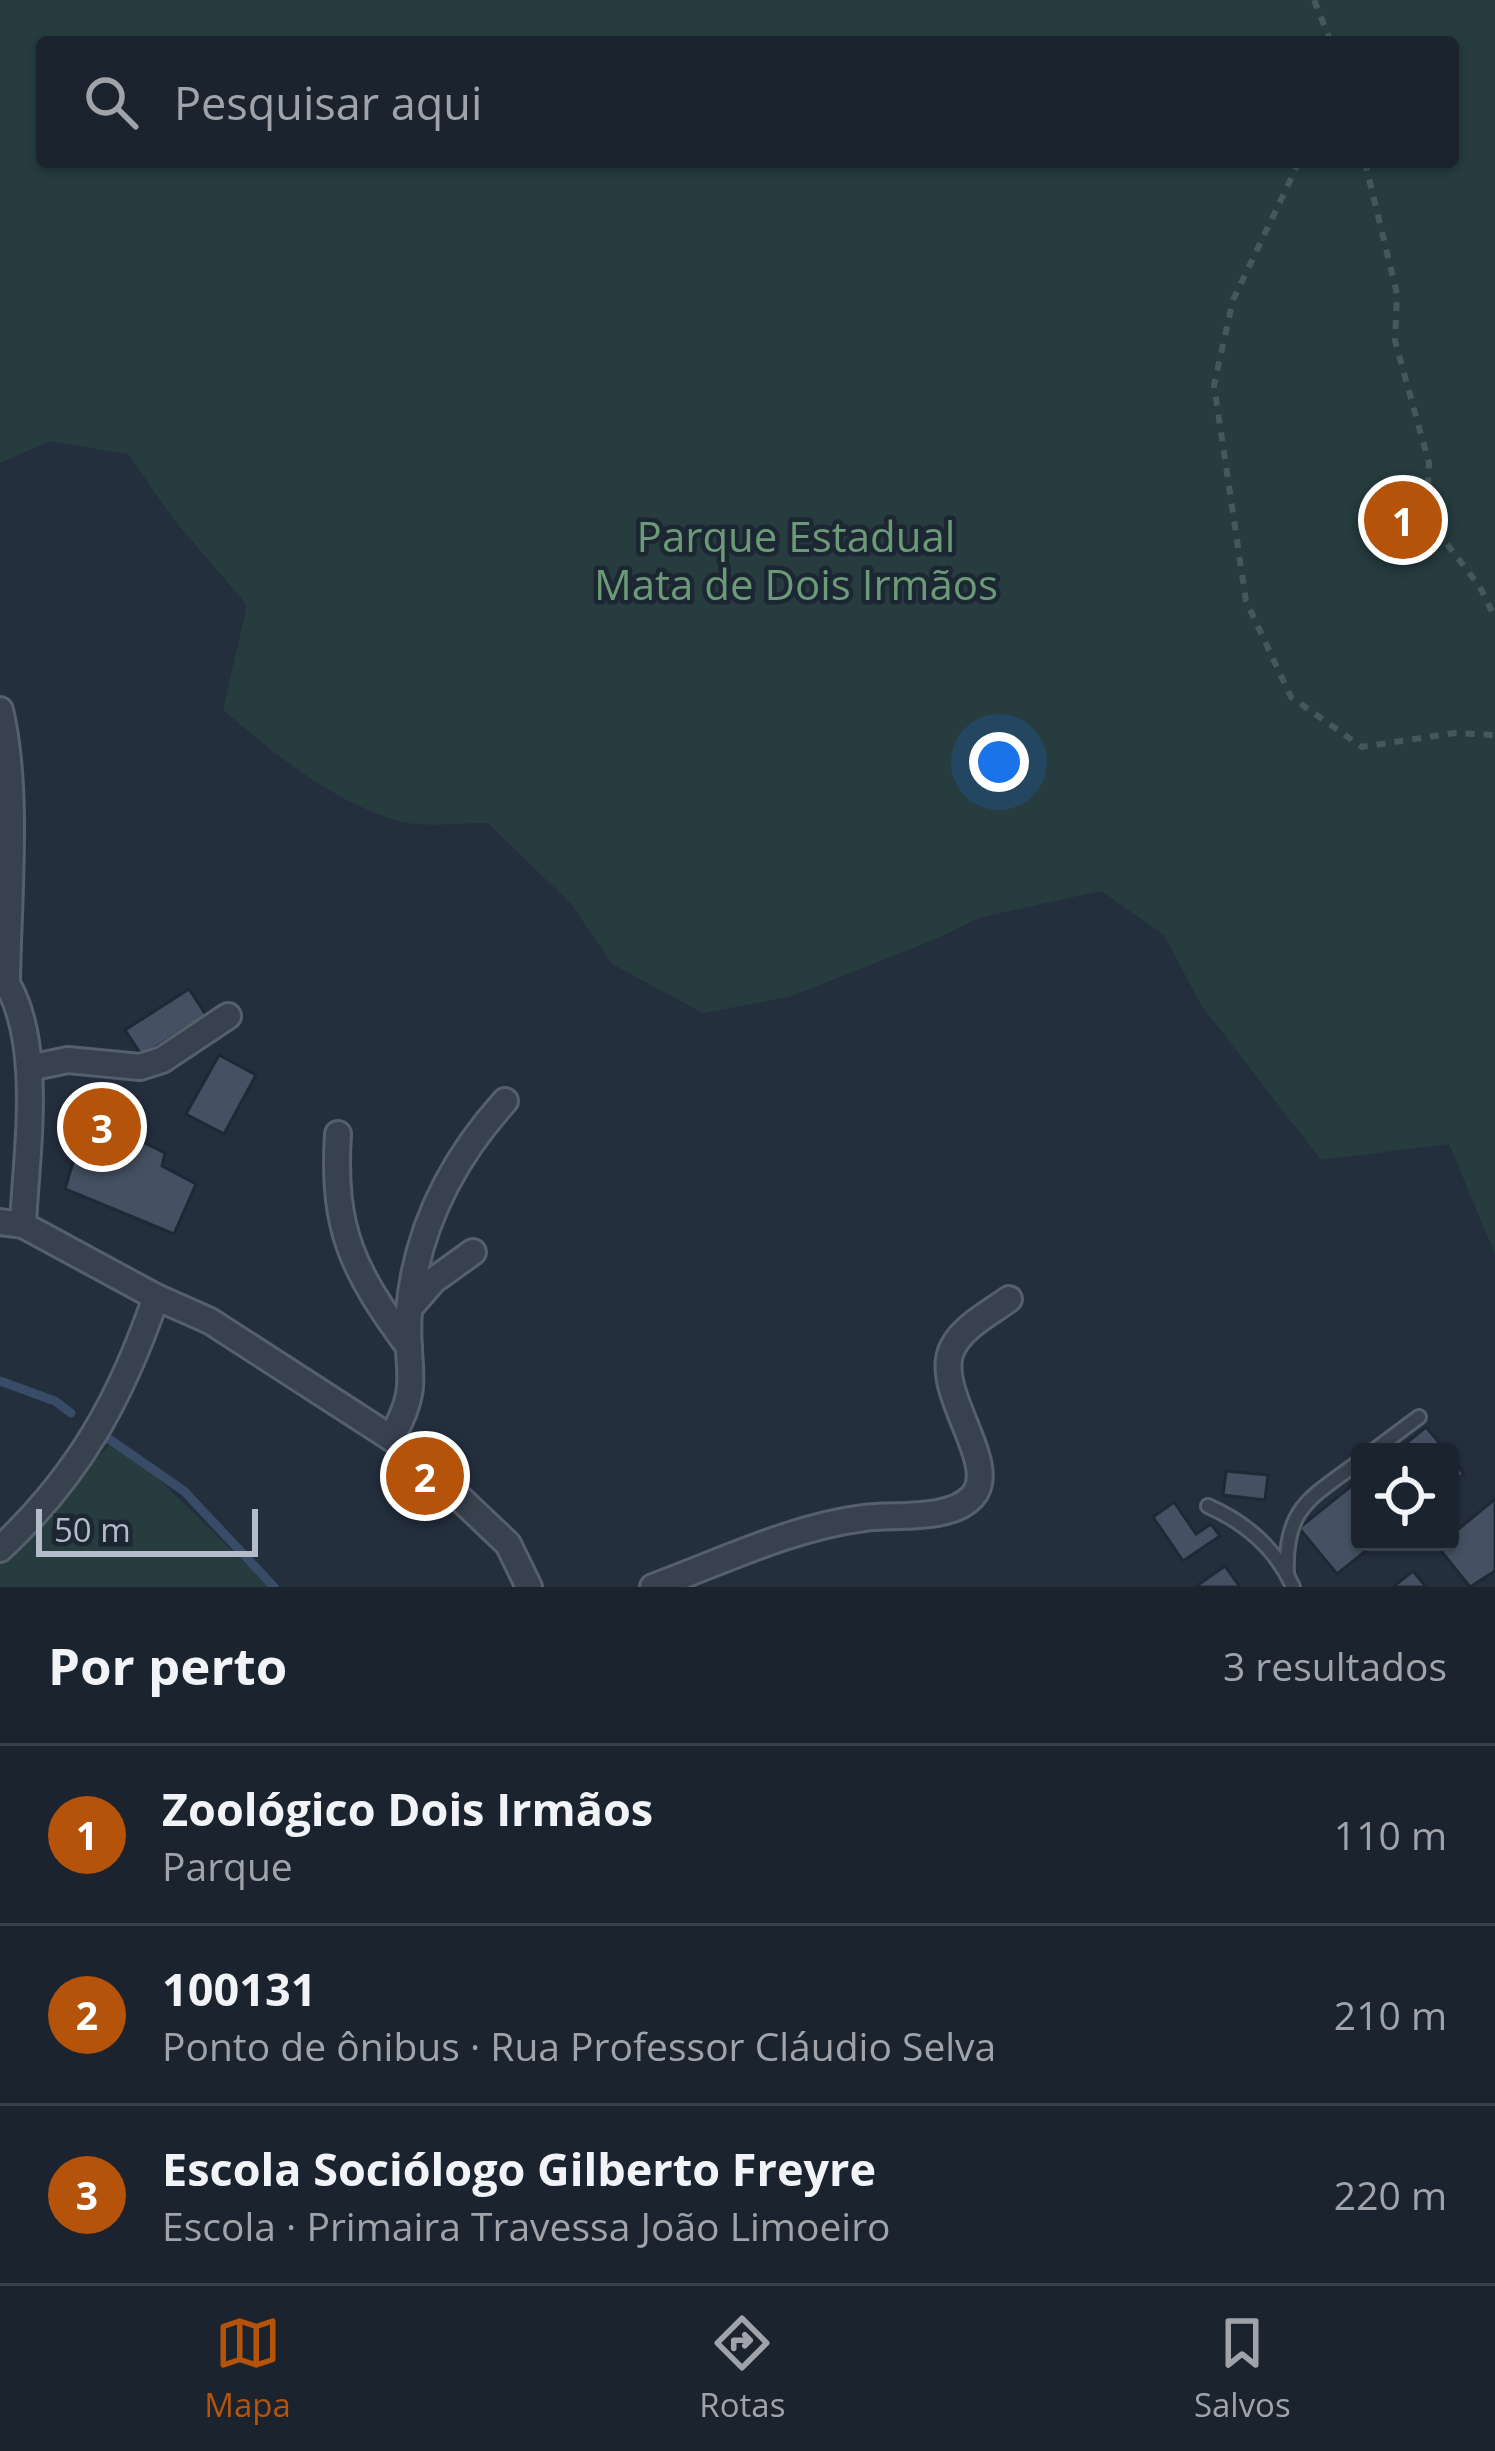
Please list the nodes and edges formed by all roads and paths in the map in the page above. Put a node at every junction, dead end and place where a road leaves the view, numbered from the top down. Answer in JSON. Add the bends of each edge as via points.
{"nodes":[{"id":1,"x":1314,"y":0,"type":"edge"},
{"id":2,"x":1328,"y":36,"type":"edge"},
{"id":3,"x":1296,"y":168,"type":"edge"},
{"id":4,"x":1365,"y":168,"type":"edge"},
{"id":5,"x":1495,"y":618,"type":"edge"},
{"id":6,"x":0,"y":710,"type":"edge"},
{"id":7,"x":1495,"y":735,"type":"edge"},
{"id":8,"x":3,"y":978,"type":"edge"},
{"id":9,"x":228,"y":1016,"type":"dead end"},
{"id":10,"x":29,"y":1068,"type":"junction"},
{"id":11,"x":505,"y":1102,"type":"dead end"},
{"id":12,"x":338,"y":1133,"type":"dead end"},
{"id":13,"x":11,"y":1224,"type":"edge"},
{"id":14,"x":473,"y":1252,"type":"dead end"},
{"id":15,"x":156,"y":1297,"type":"junction"},
{"id":16,"x":1009,"y":1299,"type":"dead end"},
{"id":17,"x":409,"y":1310,"type":"junction"},
{"id":18,"x":409,"y":1347,"type":"junction"},
{"id":19,"x":1419,"y":1417,"type":"dead end"},
{"id":20,"x":391,"y":1438,"type":"junction"},
{"id":21,"x":1384,"y":1443,"type":"edge"},
{"id":22,"x":1351,"y":1468,"type":"edge"},
{"id":23,"x":1208,"y":1506,"type":"dead end"},
{"id":24,"x":0,"y":1549,"type":"edge"},
{"id":25,"x":1290,"y":1580,"type":"edge"},
{"id":26,"x":529,"y":1587,"type":"edge"},
{"id":27,"x":653,"y":1587,"type":"edge"}],
"edges":[{"from":1,"to":2,"type":"path"},
{"from":3,"to":7,"type":"path","via":[[1233,300],[1214,385],[1246,601],[1291,697],[1362,747]]},
{"from":4,"to":5,"type":"path","via":[[1396,294],[1394,341],[1430,463],[1427,508]]},
{"from":6,"to":8,"type":"street","via":[[8,778]]},
{"from":8,"to":10,"type":"street"},
{"from":9,"to":10,"type":"street","via":[[140,1067],[68,1060]]},
{"from":10,"to":13,"type":"street"},
{"from":11,"to":17,"type":"street","via":[[444,1183]]},
{"from":12,"to":18,"type":"street","via":[[341,1224],[356,1267]]},
{"from":13,"to":15,"type":"street"},
{"from":14,"to":17,"type":"street"},
{"from":15,"to":20,"type":"street","via":[[210,1321]]},
{"from":15,"to":24,"type":"street","via":[[91,1444]]},
{"from":16,"to":27,"type":"street","via":[[949,1355],[980,1469],[972,1497],[941,1510],[797,1534]]},
{"from":17,"to":18,"type":"street"},
{"from":18,"to":20,"type":"street","via":[[409,1408]]},
{"from":19,"to":21,"type":"lane"},
{"from":20,"to":26,"type":"street","via":[[508,1544]]},
{"from":22,"to":25,"type":"lane","via":[[1300,1510],[1286,1542]]},
{"from":23,"to":25,"type":"lane","via":[[1250,1529]]}]}
